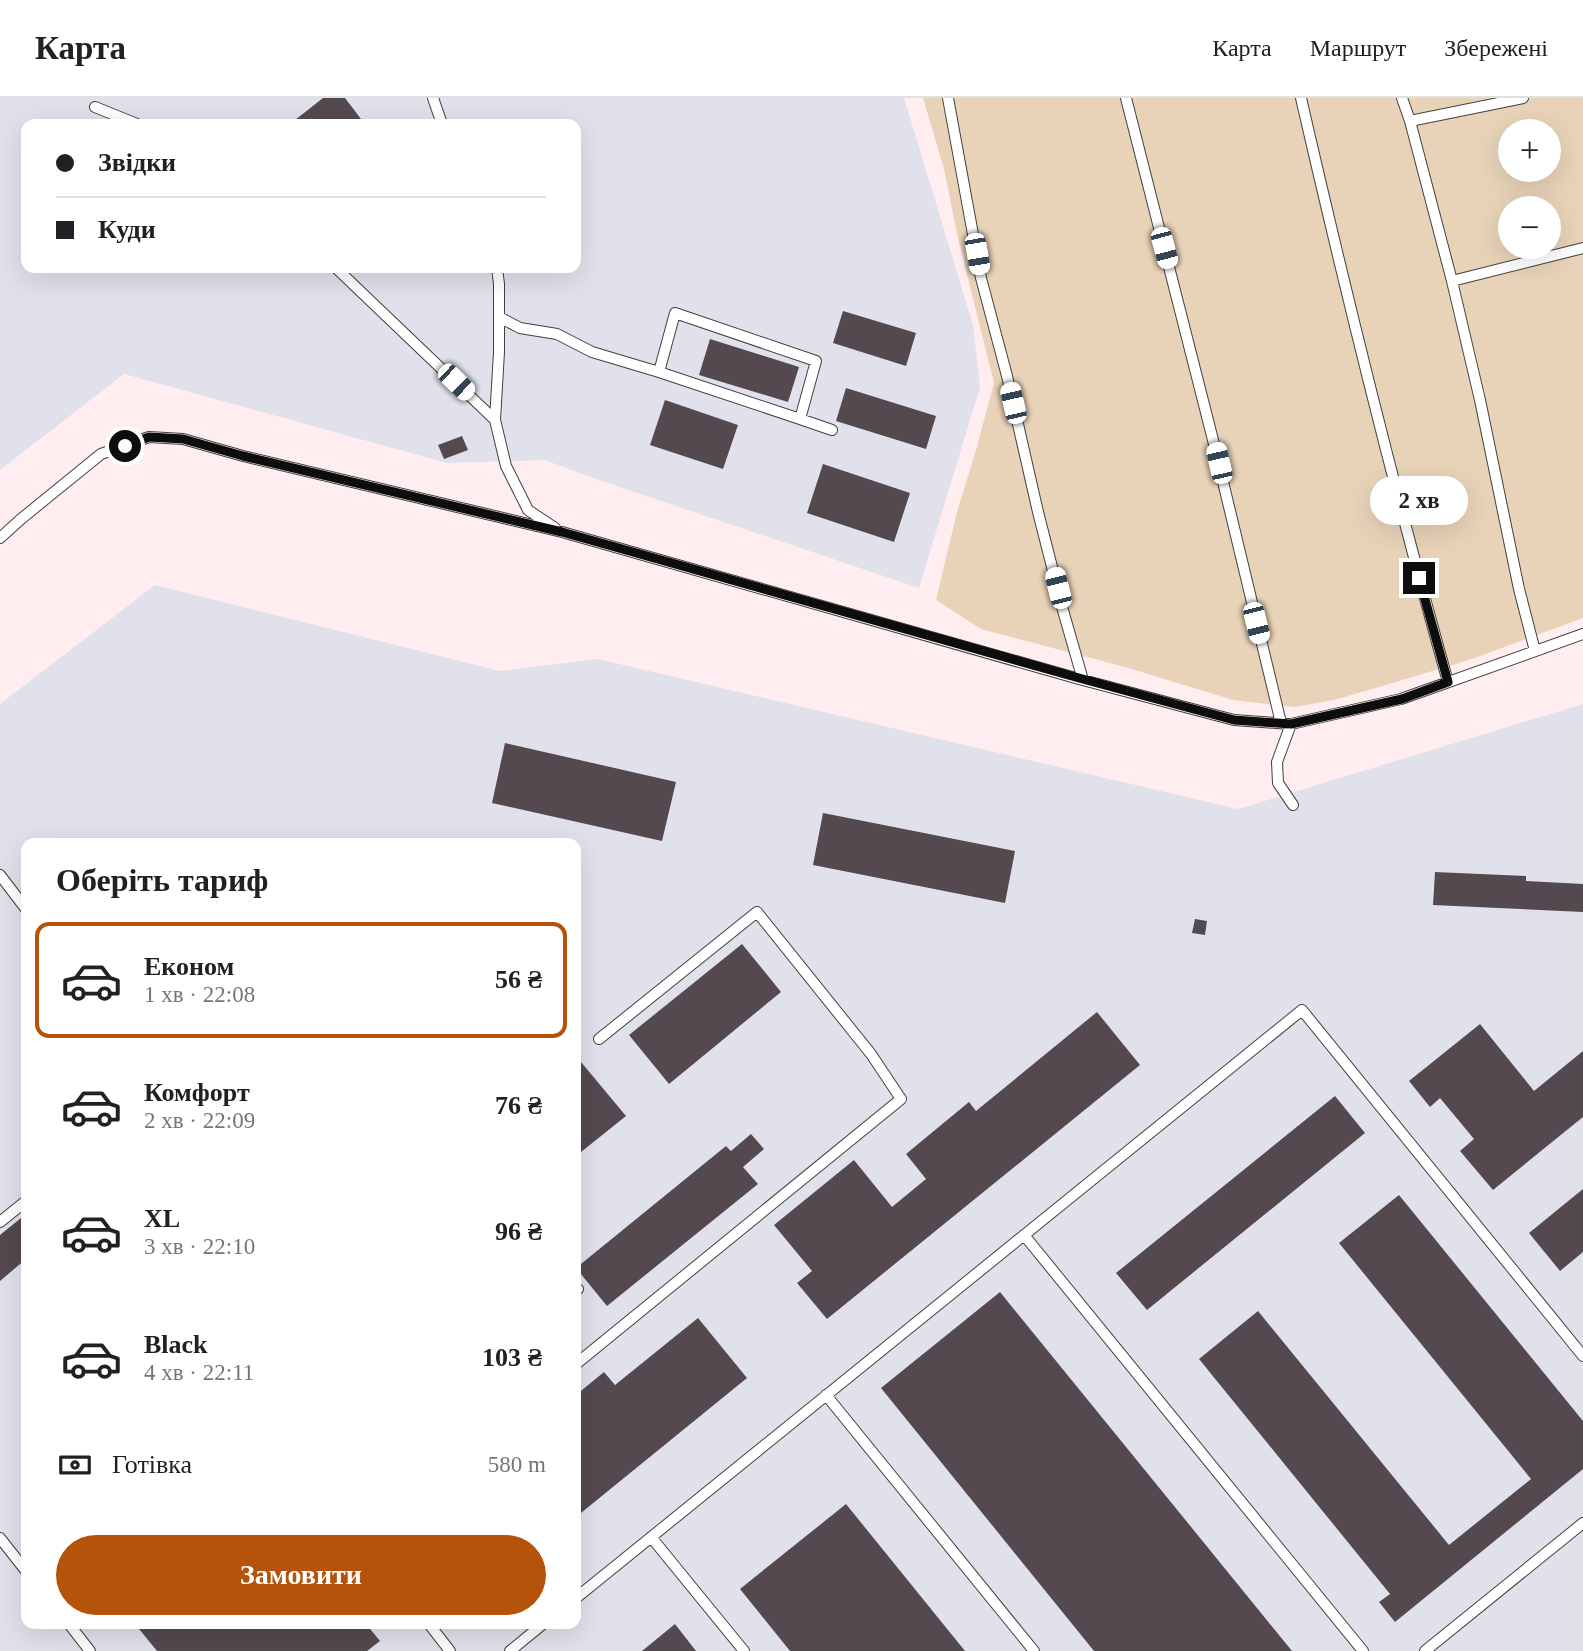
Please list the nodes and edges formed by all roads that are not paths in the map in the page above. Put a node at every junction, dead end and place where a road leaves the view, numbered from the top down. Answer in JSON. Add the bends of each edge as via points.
{"nodes":[{"id":1,"x":433,"y":98,"type":"edge"},
{"id":2,"x":948,"y":98,"type":"edge"},
{"id":3,"x":1126,"y":98,"type":"edge"},
{"id":4,"x":1301,"y":98,"type":"edge"},
{"id":5,"x":1402,"y":98,"type":"edge"},
{"id":6,"x":1523,"y":98,"type":"edge"},
{"id":7,"x":95,"y":107,"type":"dead end"},
{"id":8,"x":124,"y":119,"type":"edge"},
{"id":9,"x":440,"y":119,"type":"edge"},
{"id":10,"x":1410,"y":121,"type":"junction"},
{"id":11,"x":1583,"y":248,"type":"edge"},
{"id":12,"x":342,"y":273,"type":"edge"},
{"id":13,"x":498,"y":273,"type":"edge"},
{"id":14,"x":1452,"y":281,"type":"junction"},
{"id":15,"x":499,"y":317,"type":"junction"},
{"id":16,"x":659,"y":372,"type":"junction"},
{"id":17,"x":800,"y":419,"type":"junction"},
{"id":18,"x":495,"y":420,"type":"junction"},
{"id":19,"x":832,"y":430,"type":"dead end"},
{"id":20,"x":562,"y":532,"type":"junction"},
{"id":21,"x":0,"y":538,"type":"edge"},
{"id":22,"x":1583,"y":634,"type":"edge"},
{"id":23,"x":1535,"y":651,"type":"junction"},
{"id":24,"x":1083,"y":680,"type":"junction"},
{"id":25,"x":1448,"y":682,"type":"junction"},
{"id":26,"x":1286,"y":723,"type":"junction"},
{"id":27,"x":1293,"y":805,"type":"dead end"},
{"id":28,"x":0,"y":874,"type":"edge"},
{"id":29,"x":21,"y":902,"type":"edge"},
{"id":30,"x":599,"y":1039,"type":"dead end"},
{"id":31,"x":21,"y":1205,"type":"edge"},
{"id":32,"x":0,"y":1222,"type":"edge"},
{"id":33,"x":1024,"y":1235,"type":"junction"},
{"id":34,"x":1583,"y":1356,"type":"edge"},
{"id":35,"x":581,"y":1360,"type":"edge"},
{"id":36,"x":826,"y":1395,"type":"junction"},
{"id":37,"x":1583,"y":1523,"type":"edge"},
{"id":38,"x":651,"y":1537,"type":"junction"},
{"id":39,"x":0,"y":1538,"type":"edge"},
{"id":40,"x":21,"y":1565,"type":"edge"},
{"id":41,"x":581,"y":1594,"type":"edge"},
{"id":42,"x":73,"y":1629,"type":"edge"},
{"id":43,"x":433,"y":1629,"type":"edge"},
{"id":44,"x":537,"y":1629,"type":"edge"},
{"id":45,"x":90,"y":1651,"type":"edge"},
{"id":46,"x":450,"y":1651,"type":"edge"},
{"id":47,"x":510,"y":1651,"type":"edge"},
{"id":48,"x":744,"y":1651,"type":"edge"},
{"id":49,"x":1034,"y":1651,"type":"edge"},
{"id":50,"x":1363,"y":1651,"type":"edge"},
{"id":51,"x":1425,"y":1651,"type":"edge"}],
"edges":[{"from":1,"to":9,"type":"lane"},
{"from":2,"to":24,"type":"lane","via":[[981,278]]},
{"from":3,"to":26,"type":"lane"},
{"from":4,"to":25,"type":"lane","via":[[1411,552]]},
{"from":5,"to":10,"type":"lane"},
{"from":6,"to":10,"type":"lane"},
{"from":7,"to":8,"type":"lane"},
{"from":10,"to":14,"type":"lane"},
{"from":11,"to":14,"type":"lane"},
{"from":12,"to":18,"type":"lane"},
{"from":13,"to":15,"type":"lane"},
{"from":14,"to":23,"type":"lane"},
{"from":15,"to":16,"type":"lane","via":[[520,328],[556,334],[592,352]]},
{"from":15,"to":18,"type":"lane"},
{"from":16,"to":17,"type":"lane"},
{"from":16,"to":17,"type":"lane","via":[[675,313],[816,361]]},
{"from":17,"to":19,"type":"lane"},
{"from":18,"to":20,"type":"lane","via":[[506,466],[528,510]]},
{"from":20,"to":21,"type":"lane","via":[[183,439],[149,437],[101,454]]},
{"from":20,"to":24,"type":"lane"},
{"from":22,"to":23,"type":"lane"},
{"from":23,"to":25,"type":"lane"},
{"from":24,"to":26,"type":"lane","via":[[1234,720]]},
{"from":25,"to":26,"type":"lane","via":[[1402,699]]},
{"from":26,"to":27,"type":"lane","via":[[1278,783]]},
{"from":28,"to":29,"type":"lane"},
{"from":30,"to":35,"type":"lane","via":[[757,912],[871,1054],[901,1099]]},
{"from":31,"to":32,"type":"lane"},
{"from":33,"to":34,"type":"lane","via":[[1302,1010]]},
{"from":33,"to":36,"type":"lane"},
{"from":33,"to":50,"type":"lane"},
{"from":36,"to":38,"type":"lane"},
{"from":36,"to":49,"type":"lane"},
{"from":37,"to":51,"type":"lane"},
{"from":38,"to":41,"type":"lane"},
{"from":38,"to":48,"type":"lane"},
{"from":39,"to":40,"type":"lane"},
{"from":42,"to":45,"type":"lane"},
{"from":43,"to":46,"type":"lane"},
{"from":44,"to":47,"type":"lane"}]}
